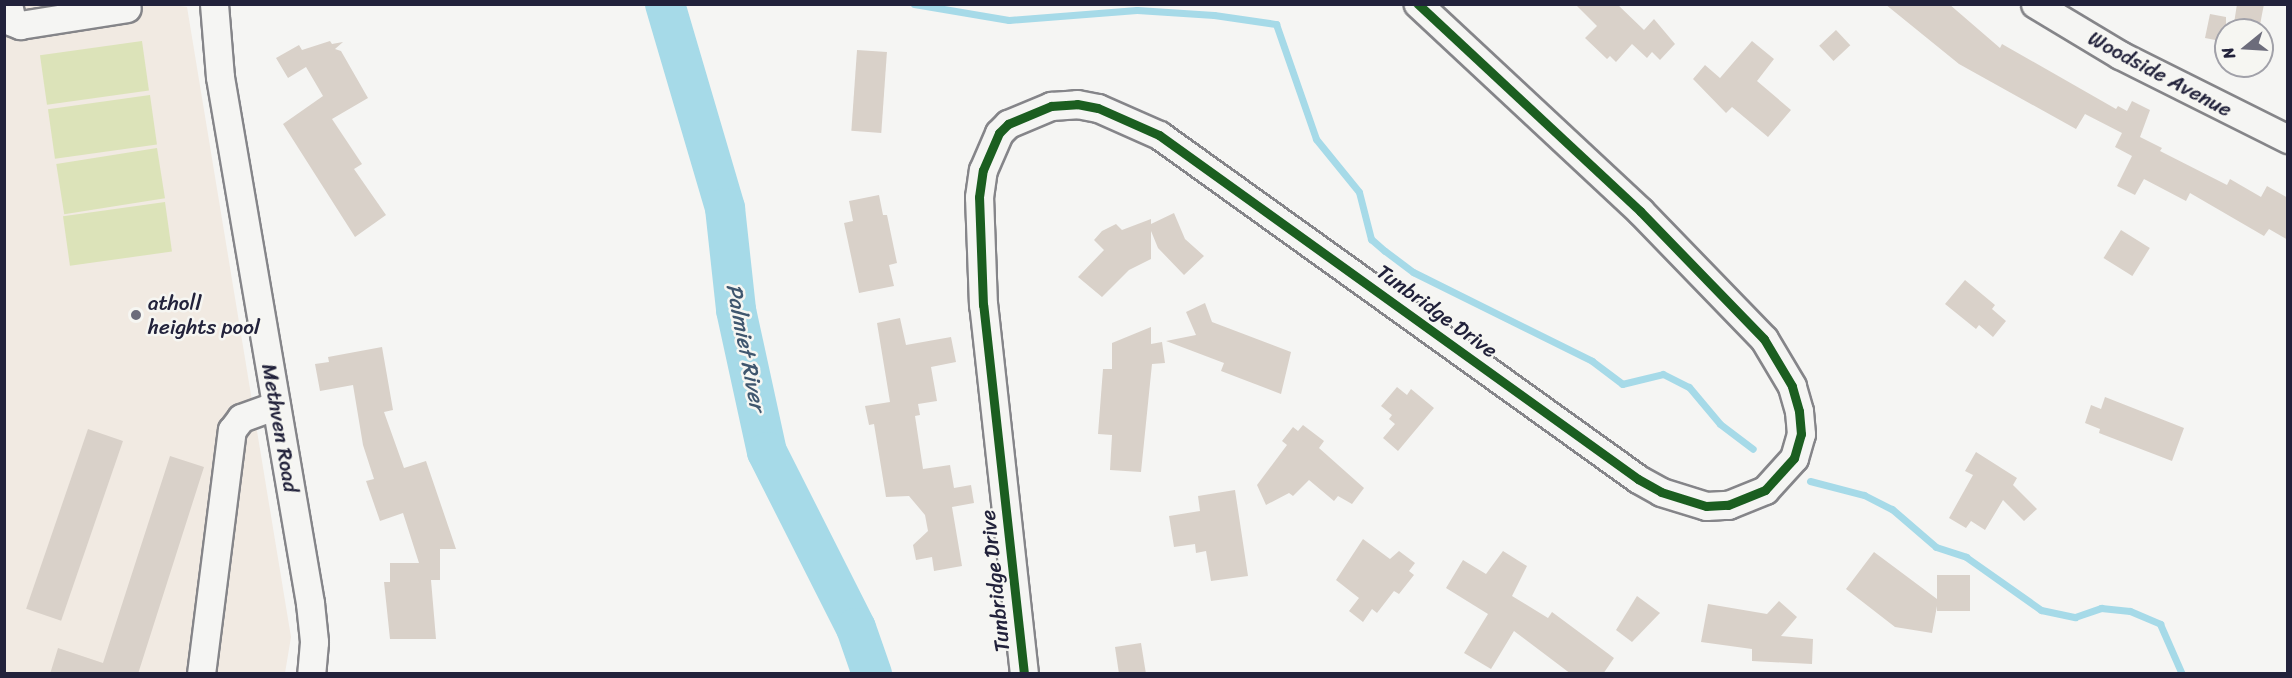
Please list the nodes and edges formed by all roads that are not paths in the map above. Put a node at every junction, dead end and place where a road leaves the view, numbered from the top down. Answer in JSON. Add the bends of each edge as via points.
{"nodes":[{"id":1,"x":8,"y":4,"type":"edge"},
{"id":2,"x":214,"y":4,"type":"edge"},
{"id":3,"x":1418,"y":4,"type":"edge"},
{"id":4,"x":2035,"y":4,"type":"edge"},
{"id":5,"x":127,"y":8,"type":"dead end"},
{"id":6,"x":2288,"y":139,"type":"edge"},
{"id":7,"x":276,"y":405,"type":"junction"},
{"id":8,"x":201,"y":674,"type":"edge"},
{"id":9,"x":311,"y":674,"type":"edge"},
{"id":10,"x":1024,"y":674,"type":"edge"}],
"edges":[{"from":1,"to":5,"type":"street","via":[[12,22],[20,26]]},
{"from":2,"to":7,"type":"street","name":"Methven Road","via":[[220,77]]},
{"from":3,"to":10,"type":"street","name":"Tunbridge Drive","via":[[1640,210],[1764,339],[1792,386],[1799,411],[1801,434],[1794,458],[1765,490],[1736,502],[1706,506],[1661,492],[1159,135],[1098,108],[1051,106],[1008,124],[999,133],[983,170],[979,197],[983,305]]},
{"from":4,"to":6,"type":"street","name":"Woodside Avenue","via":[[2120,55]]},
{"from":7,"to":8,"type":"street","via":[[241,418],[232,430]]},
{"from":7,"to":9,"type":"street","name":"Methven Road","via":[[310,603],[314,642]]}]}
